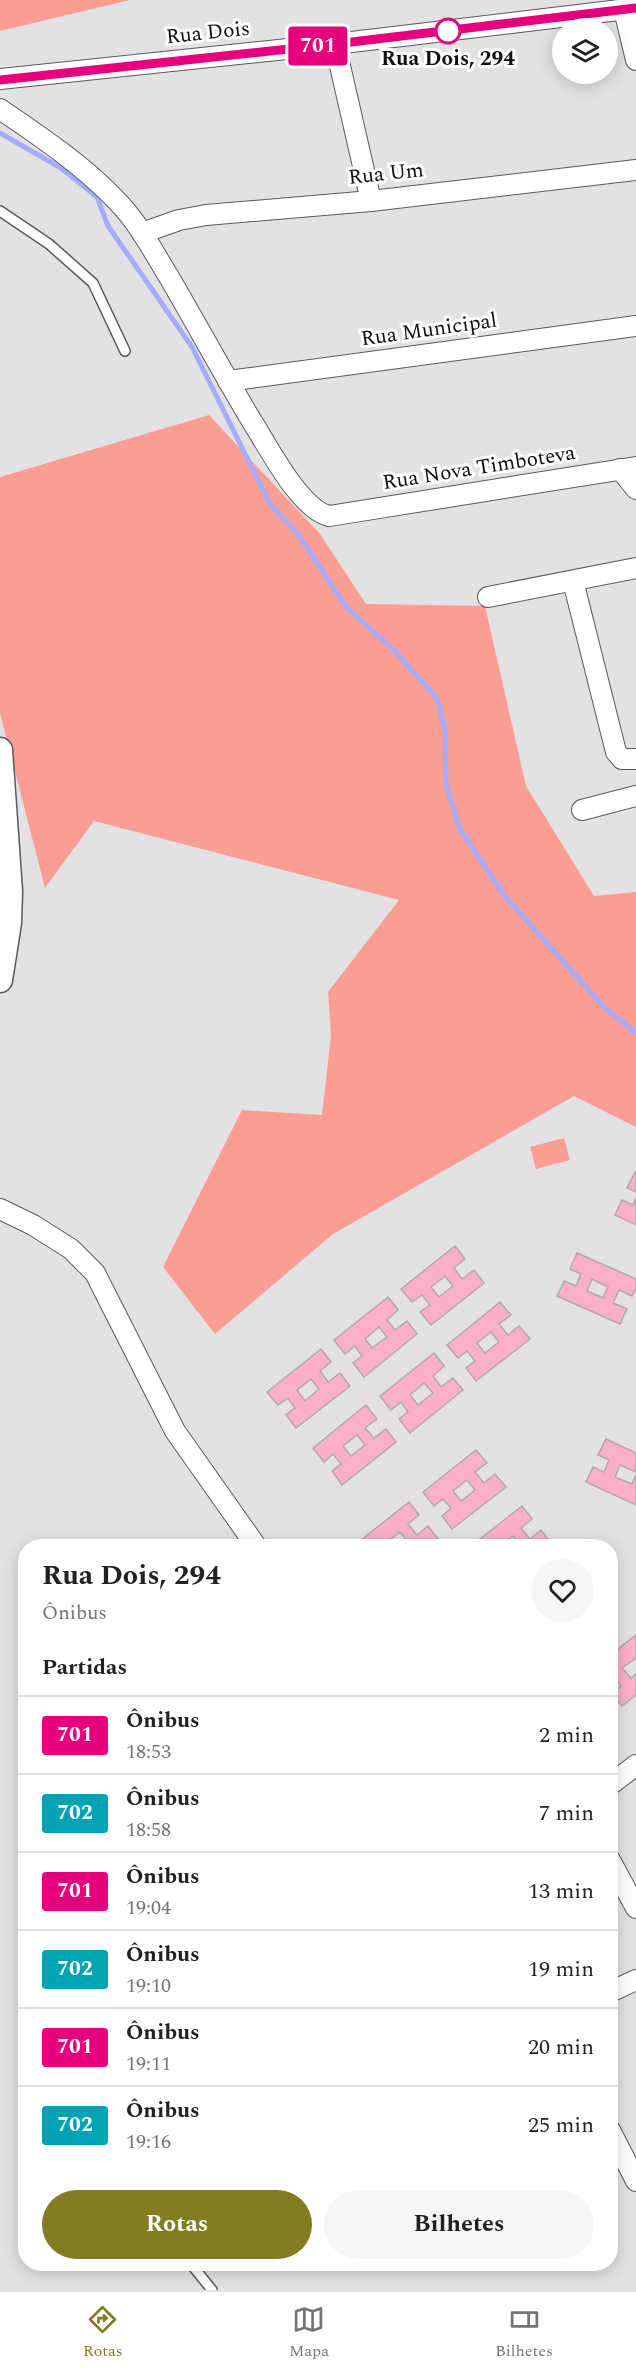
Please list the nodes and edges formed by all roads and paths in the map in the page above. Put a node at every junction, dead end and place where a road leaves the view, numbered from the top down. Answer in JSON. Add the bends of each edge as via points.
{"nodes":[{"id":1,"x":630,"y":9,"type":"edge"},
{"id":2,"x":335,"y":44,"type":"junction"},
{"id":3,"x":636,"y":60,"type":"edge"},
{"id":4,"x":0,"y":80,"type":"edge"},
{"id":5,"x":0,"y":109,"type":"edge"},
{"id":6,"x":636,"y":170,"type":"edge"},
{"id":7,"x":371,"y":201,"type":"junction"},
{"id":8,"x":0,"y":211,"type":"edge"},
{"id":9,"x":142,"y":232,"type":"junction"},
{"id":10,"x":636,"y":326,"type":"edge"},
{"id":11,"x":125,"y":351,"type":"dead end"},
{"id":12,"x":228,"y":381,"type":"junction"},
{"id":13,"x":628,"y":468,"type":"edge"},
{"id":14,"x":636,"y":489,"type":"edge"},
{"id":15,"x":636,"y":568,"type":"edge"},
{"id":16,"x":573,"y":581,"type":"junction"},
{"id":17,"x":488,"y":597,"type":"dead end"},
{"id":18,"x":0,"y":750,"type":"edge"},
{"id":19,"x":636,"y":759,"type":"edge"},
{"id":20,"x":636,"y":796,"type":"edge"},
{"id":21,"x":582,"y":810,"type":"dead end"},
{"id":22,"x":0,"y":980,"type":"edge"},
{"id":23,"x":0,"y":1209,"type":"edge"},
{"id":24,"x":251,"y":1539,"type":"edge"},
{"id":25,"x":636,"y":1765,"type":"edge"},
{"id":26,"x":618,"y":1779,"type":"edge"},
{"id":27,"x":618,"y":1875,"type":"edge"},
{"id":28,"x":636,"y":1908,"type":"edge"},
{"id":29,"x":636,"y":1980,"type":"edge"},
{"id":30,"x":618,"y":1988,"type":"edge"},
{"id":31,"x":618,"y":2141,"type":"edge"},
{"id":32,"x":631,"y":2158,"type":"edge"},
{"id":33,"x":636,"y":2181,"type":"edge"},
{"id":34,"x":197,"y":2271,"type":"edge"},
{"id":35,"x":212,"y":2290,"type":"edge"}],
"edges":[{"from":1,"to":2,"type":"street","name":"Rua Dois"},
{"from":1,"to":3,"type":"street"},
{"from":2,"to":4,"type":"street","name":"Rua Dois"},
{"from":2,"to":7,"type":"street"},
{"from":5,"to":9,"type":"street","via":[[94,178]]},
{"from":6,"to":7,"type":"street","name":"Rua Um"},
{"from":7,"to":9,"type":"street","name":"Rua Um","via":[[206,215]]},
{"from":8,"to":11,"type":"lane","via":[[49,244],[93,283]]},
{"from":9,"to":12,"type":"street"},
{"from":10,"to":12,"type":"street","name":"Rua Municipal"},
{"from":12,"to":13,"type":"street","name":"Rua Nova Timboteva","via":[[288,477],[314,510],[329,516]]},
{"from":13,"to":14,"type":"street"},
{"from":15,"to":16,"type":"street"},
{"from":16,"to":17,"type":"street"},
{"from":16,"to":19,"type":"street","via":[[616,752],[622,759]]},
{"from":18,"to":22,"type":"street","via":[[10,891]]},
{"from":20,"to":21,"type":"street"},
{"from":23,"to":24,"type":"street","via":[[71,1249],[95,1273],[175,1431]]},
{"from":25,"to":26,"type":"street"},
{"from":27,"to":28,"type":"street"},
{"from":29,"to":30,"type":"street"},
{"from":31,"to":32,"type":"street"},
{"from":32,"to":33,"type":"street"},
{"from":34,"to":35,"type":"lane"}]}
